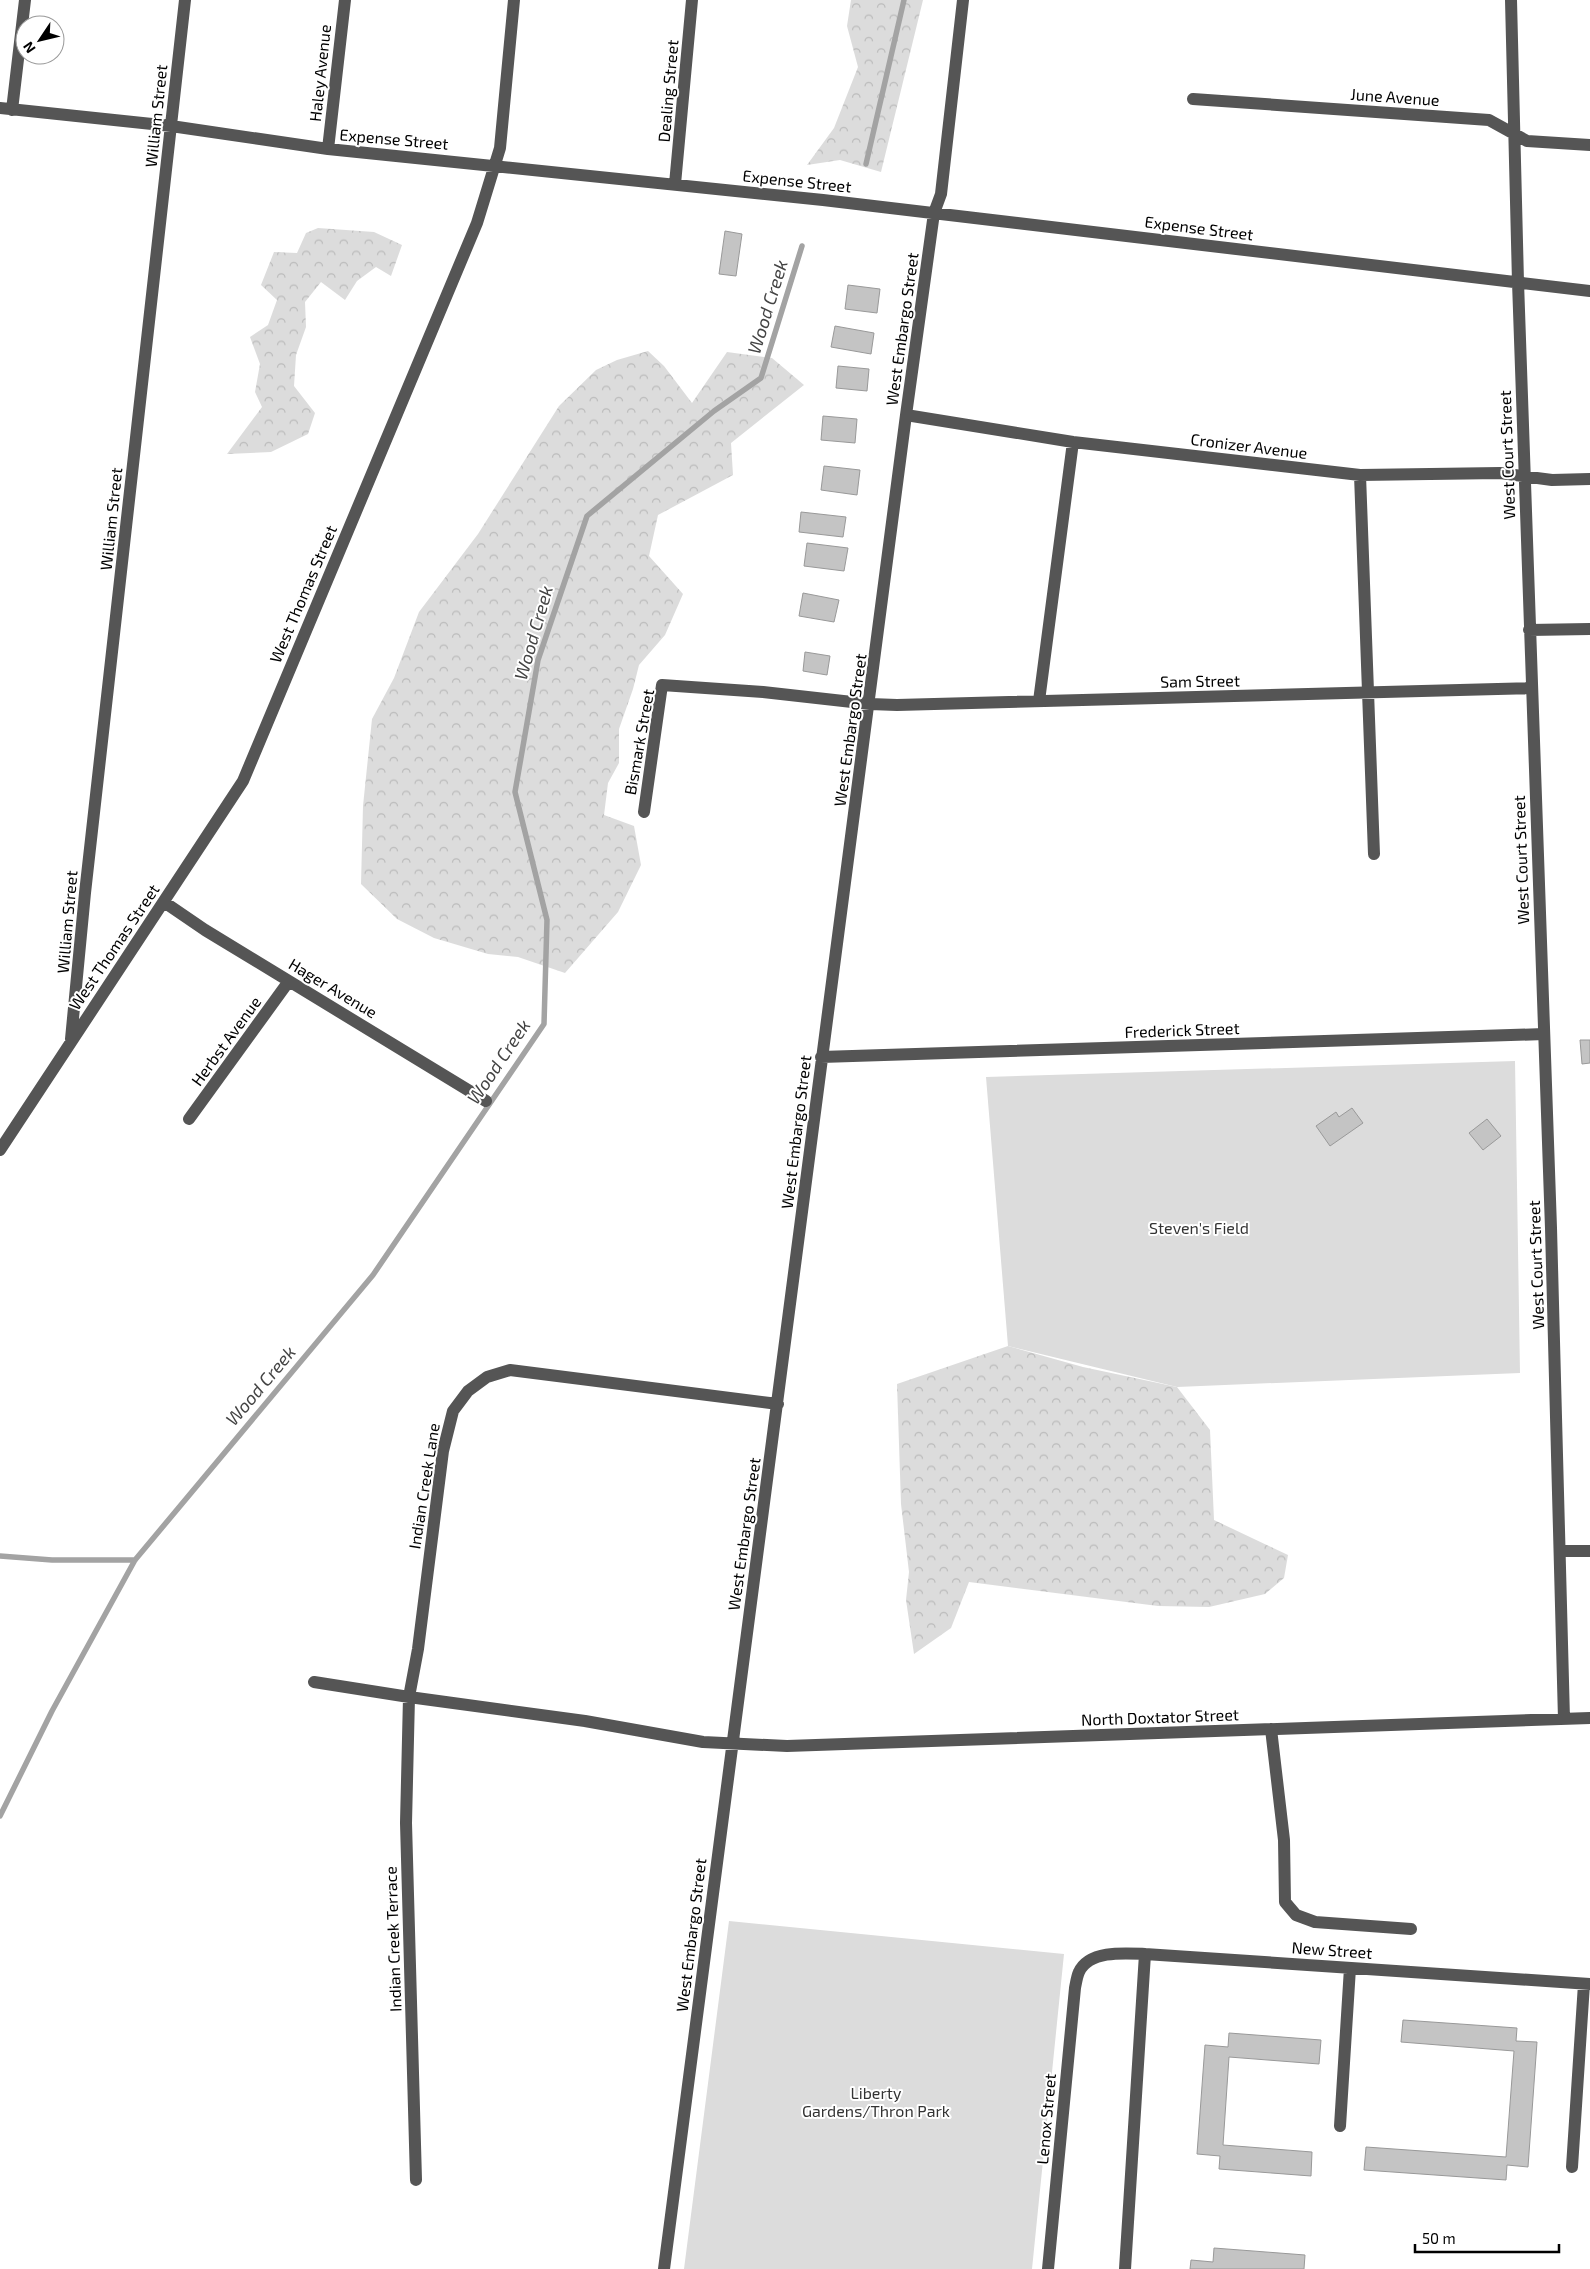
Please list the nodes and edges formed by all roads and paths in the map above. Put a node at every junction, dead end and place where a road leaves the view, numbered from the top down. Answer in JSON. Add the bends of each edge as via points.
{"nodes":[{"id":1,"x":25,"y":0,"type":"edge"},
{"id":2,"x":185,"y":0,"type":"edge"},
{"id":3,"x":344,"y":0,"type":"edge"},
{"id":4,"x":514,"y":0,"type":"edge"},
{"id":5,"x":692,"y":0,"type":"edge"},
{"id":6,"x":963,"y":0,"type":"edge"},
{"id":7,"x":1511,"y":0,"type":"edge"},
{"id":8,"x":1193,"y":99,"type":"dead end"},
{"id":9,"x":6,"y":109,"type":"edge"},
{"id":10,"x":171,"y":126,"type":"junction"},
{"id":11,"x":1514,"y":135,"type":"junction"},
{"id":12,"x":1590,"y":145,"type":"edge"},
{"id":13,"x":328,"y":149,"type":"junction"},
{"id":14,"x":496,"y":165,"type":"junction"},
{"id":15,"x":675,"y":184,"type":"junction"},
{"id":16,"x":934,"y":213,"type":"junction"},
{"id":17,"x":1518,"y":282,"type":"junction"},
{"id":18,"x":1590,"y":291,"type":"edge"},
{"id":19,"x":906,"y":415,"type":"junction"},
{"id":20,"x":1073,"y":442,"type":"junction"},
{"id":21,"x":1360,"y":475,"type":"junction"},
{"id":22,"x":1524,"y":476,"type":"junction"},
{"id":23,"x":1590,"y":479,"type":"edge"},
{"id":24,"x":1590,"y":629,"type":"edge"},
{"id":25,"x":1529,"y":630,"type":"junction"},
{"id":26,"x":1531,"y":688,"type":"junction"},
{"id":27,"x":763,"y":692,"type":"joint"},
{"id":28,"x":1367,"y":693,"type":"junction"},
{"id":29,"x":1039,"y":701,"type":"junction"},
{"id":30,"x":870,"y":704,"type":"junction"},
{"id":31,"x":644,"y":812,"type":"dead end"},
{"id":32,"x":1374,"y":854,"type":"dead end"},
{"id":33,"x":164,"y":902,"type":"junction"},
{"id":34,"x":289,"y":981,"type":"junction"},
{"id":35,"x":1544,"y":1034,"type":"junction"},
{"id":36,"x":71,"y":1041,"type":"junction"},
{"id":37,"x":821,"y":1058,"type":"junction"},
{"id":38,"x":486,"y":1100,"type":"dead end"},
{"id":39,"x":189,"y":1120,"type":"dead end"},
{"id":40,"x":0,"y":1150,"type":"edge"},
{"id":41,"x":778,"y":1404,"type":"junction"},
{"id":42,"x":1560,"y":1551,"type":"junction"},
{"id":43,"x":1590,"y":1551,"type":"edge"},
{"id":44,"x":314,"y":1682,"type":"dead end"},
{"id":45,"x":409,"y":1697,"type":"junction"},
{"id":46,"x":1590,"y":1718,"type":"edge"},
{"id":47,"x":1564,"y":1719,"type":"junction"},
{"id":48,"x":1271,"y":1729,"type":"junction"},
{"id":49,"x":732,"y":1744,"type":"junction"},
{"id":50,"x":1411,"y":1929,"type":"dead end"},
{"id":51,"x":1146,"y":1954,"type":"junction"},
{"id":52,"x":1350,"y":1968,"type":"junction"},
{"id":53,"x":1078,"y":1972,"type":"joint"},
{"id":54,"x":1587,"y":1984,"type":"edge"},
{"id":55,"x":1340,"y":2126,"type":"dead end"},
{"id":56,"x":1572,"y":2167,"type":"dead end"},
{"id":57,"x":416,"y":2180,"type":"dead end"},
{"id":58,"x":664,"y":2269,"type":"edge"},
{"id":59,"x":1048,"y":2269,"type":"edge"},
{"id":60,"x":1125,"y":2269,"type":"edge"}],
"edges":[{"from":1,"to":9,"type":"street"},
{"from":2,"to":10,"type":"street","name":"William Street"},
{"from":3,"to":13,"type":"street","name":"Haley Avenue"},
{"from":4,"to":14,"type":"street","name":"West Thomas Street"},
{"from":5,"to":15,"type":"street","name":"Dealing Street"},
{"from":6,"to":16,"type":"street","name":"West Embargo Street","via":[[941,194]]},
{"from":7,"to":11,"type":"street","name":"West Court Street"},
{"from":8,"to":11,"type":"street","name":"June Avenue","via":[[1489,120]]},
{"from":9,"to":10,"type":"street","name":"Expense Street"},
{"from":10,"to":13,"type":"street","name":"Expense Street"},
{"from":10,"to":36,"type":"street","name":"William Street"},
{"from":11,"to":12,"type":"street","name":"June Avenue","via":[[1527,141]]},
{"from":11,"to":17,"type":"street","name":"West Court Street"},
{"from":13,"to":14,"type":"street","name":"Expense Street"},
{"from":14,"to":15,"type":"street","name":"Expense Street"},
{"from":14,"to":33,"type":"street","name":"West Thomas Street","via":[[477,223],[243,780]]},
{"from":15,"to":16,"type":"street","name":"Expense Street"},
{"from":16,"to":17,"type":"street","name":"Expense Street"},
{"from":16,"to":19,"type":"street","name":"West Embargo Street"},
{"from":17,"to":18,"type":"street","name":"Expense Street"},
{"from":17,"to":22,"type":"street","name":"West Court Street"},
{"from":19,"to":20,"type":"street","name":"Cronizer Avenue"},
{"from":19,"to":30,"type":"street","name":"West Embargo Street"},
{"from":20,"to":21,"type":"street","name":"Cronizer Avenue"},
{"from":20,"to":29,"type":"street"},
{"from":21,"to":22,"type":"street","name":"Cronizer Avenue","via":[[1500,472]]},
{"from":21,"to":28,"type":"street"},
{"from":22,"to":23,"type":"street","name":"Cronizer Avenue","via":[[1552,480]]},
{"from":22,"to":25,"type":"street","name":"West Court Street"},
{"from":24,"to":25,"type":"street"},
{"from":25,"to":26,"type":"street","name":"West Court Street"},
{"from":26,"to":28,"type":"street","name":"Sam Street"},
{"from":26,"to":35,"type":"street","name":"West Court Street"},
{"from":27,"to":30,"type":"street","name":"Sam Street"},
{"from":27,"to":31,"type":"street","name":"Bismark Street","via":[[662,685]]},
{"from":28,"to":29,"type":"street","name":"Sam Street"},
{"from":28,"to":32,"type":"street"},
{"from":29,"to":30,"type":"street","name":"Sam Street"},
{"from":30,"to":37,"type":"street","name":"West Embargo Street"},
{"from":33,"to":34,"type":"street","name":"Hager Avenue"},
{"from":33,"to":36,"type":"street","name":"West Thomas Street"},
{"from":34,"to":38,"type":"street","name":"Hager Avenue"},
{"from":34,"to":39,"type":"street","name":"Herbst Avenue"},
{"from":35,"to":37,"type":"street","name":"Frederick Street"},
{"from":35,"to":42,"type":"street","name":"West Court Street"},
{"from":36,"to":40,"type":"street","name":"West Thomas Street"},
{"from":37,"to":41,"type":"street","name":"West Embargo Street"},
{"from":41,"to":45,"type":"street","name":"Indian Creek Lane","via":[[510,1370],[488,1376],[468,1391],[453,1410],[443,1451]]},
{"from":41,"to":49,"type":"street","name":"West Embargo Street"},
{"from":42,"to":43,"type":"street"},
{"from":42,"to":47,"type":"street","name":"West Court Street"},
{"from":44,"to":45,"type":"street"},
{"from":45,"to":49,"type":"street"},
{"from":45,"to":57,"type":"street","name":"Indian Creek Terrace","via":[[406,1824]]},
{"from":46,"to":47,"type":"street","name":"North Doxtator Street"},
{"from":47,"to":48,"type":"street","name":"North Doxtator Street"},
{"from":48,"to":49,"type":"street","name":"North Doxtator Street","via":[[787,1746]]},
{"from":48,"to":50,"type":"street","via":[[1284,1840],[1285,1902],[1296,1915],[1314,1922]]},
{"from":49,"to":58,"type":"street","name":"West Embargo Street"},
{"from":51,"to":52,"type":"street","name":"New Street"},
{"from":51,"to":53,"type":"street","name":"New Street","via":[[1120,1953],[1092,1958]]},
{"from":51,"to":60,"type":"street"},
{"from":52,"to":54,"type":"street","name":"New Street"},
{"from":52,"to":55,"type":"street"},
{"from":53,"to":59,"type":"street","name":"Lenox Street"},
{"from":54,"to":56,"type":"street"}]}
